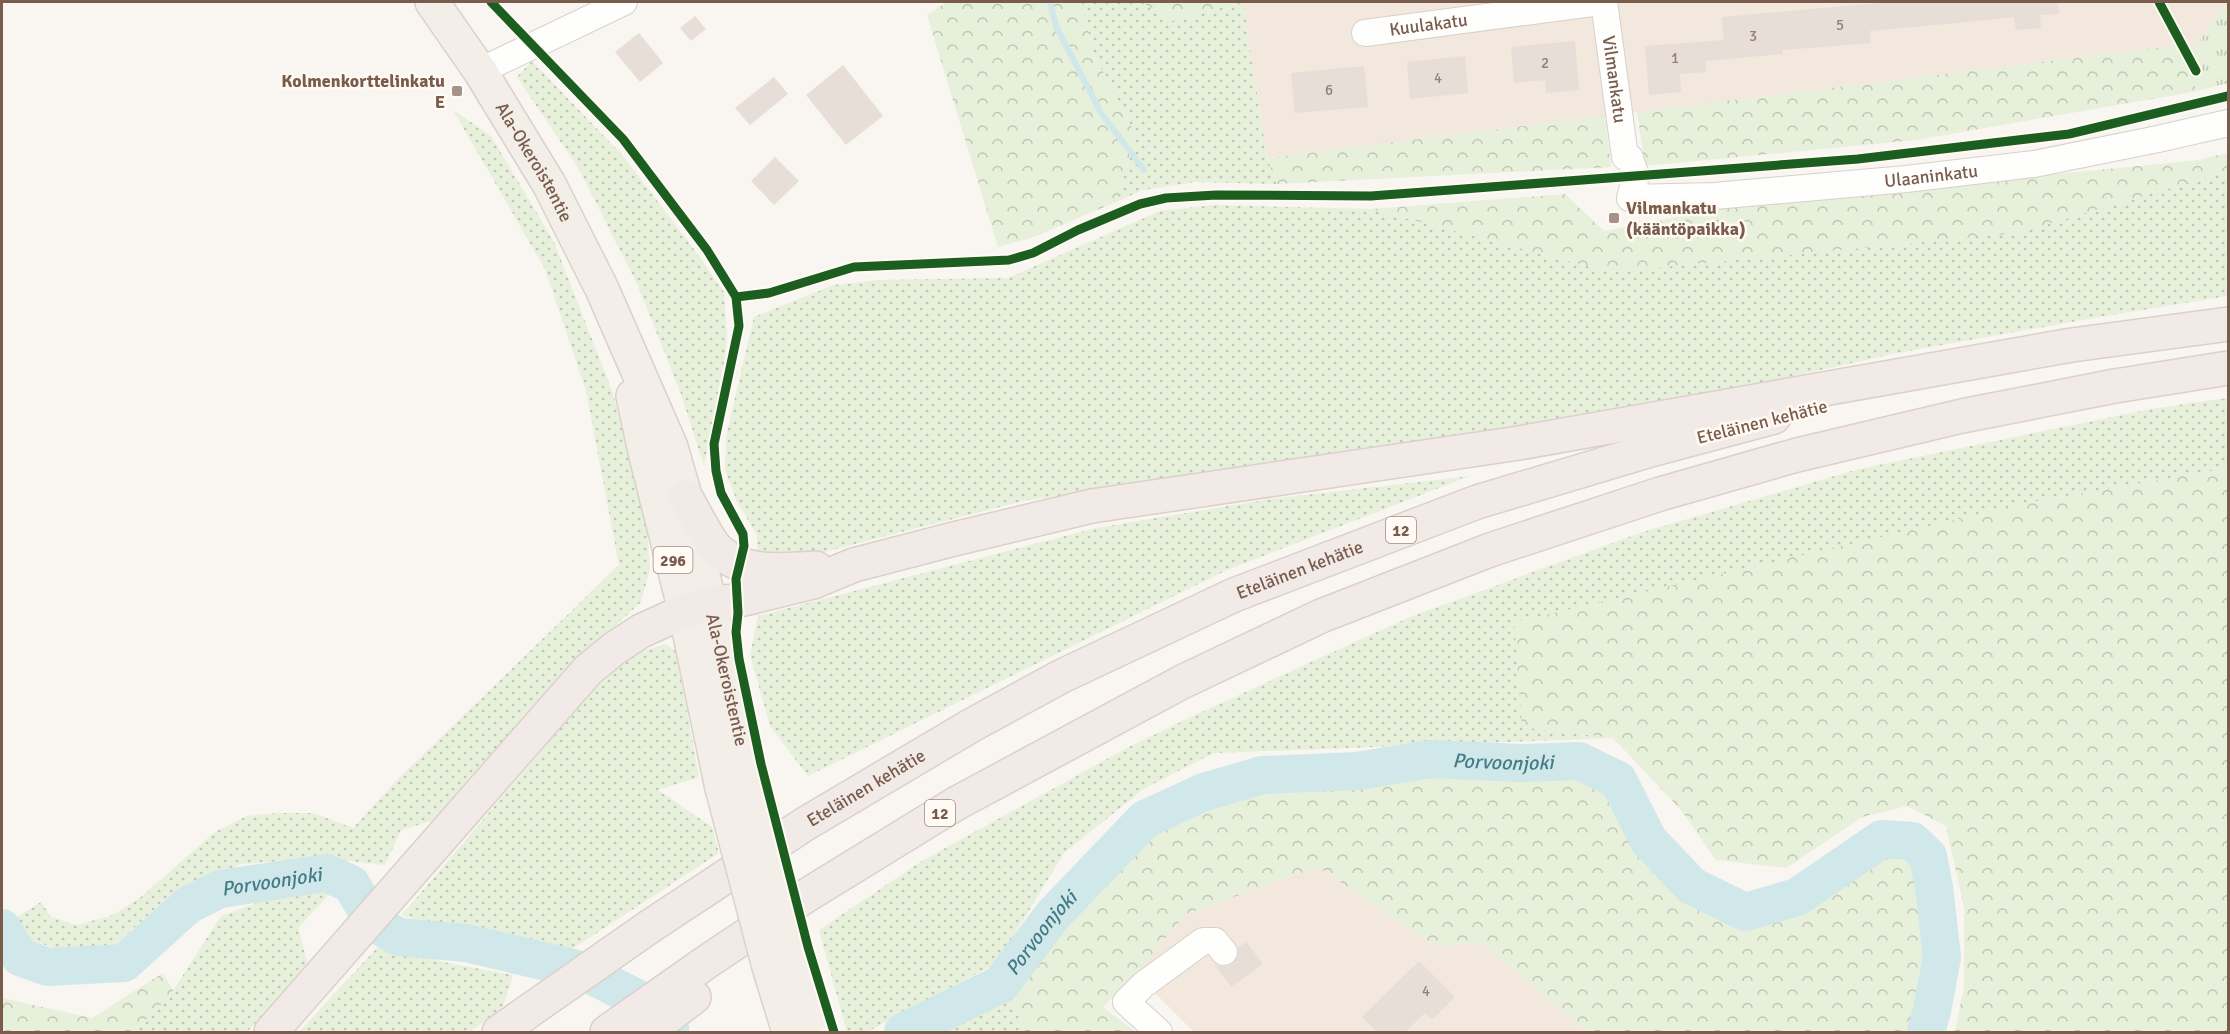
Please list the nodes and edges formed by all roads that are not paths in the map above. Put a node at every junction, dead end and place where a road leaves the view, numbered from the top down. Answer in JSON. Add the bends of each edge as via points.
{"nodes":[{"id":1,"x":432,"y":2,"type":"edge"},
{"id":2,"x":624,"y":2,"type":"edge"},
{"id":3,"x":1602,"y":2,"type":"edge"},
{"id":4,"x":1365,"y":33,"type":"dead end"},
{"id":5,"x":480,"y":71,"type":"junction"},
{"id":6,"x":2229,"y":123,"type":"edge"},
{"id":7,"x":1630,"y":198,"type":"joint"},
{"id":8,"x":2229,"y":325,"type":"edge"},
{"id":9,"x":620,"y":332,"type":"junction"},
{"id":10,"x":2229,"y":368,"type":"edge"},
{"id":11,"x":685,"y":496,"type":"junction"},
{"id":12,"x":854,"y":566,"type":"junction"},
{"id":13,"x":697,"y":607,"type":"junction"},
{"id":14,"x":735,"y":780,"type":"junction"},
{"id":15,"x":1224,"y":952,"type":"dead end"},
{"id":16,"x":716,"y":967,"type":"junction"},
{"id":17,"x":272,"y":1032,"type":"edge"},
{"id":18,"x":499,"y":1032,"type":"edge"},
{"id":19,"x":607,"y":1032,"type":"edge"},
{"id":20,"x":648,"y":1032,"type":"edge"},
{"id":21,"x":789,"y":1032,"type":"edge"},
{"id":22,"x":818,"y":1032,"type":"edge"},
{"id":23,"x":1159,"y":1032,"type":"edge"}],
"edges":[{"from":1,"to":5,"type":"main road","name":"Ala-Okeroistentie"},
{"from":2,"to":5,"type":"street"},
{"from":3,"to":4,"type":"street","name":"Kuulakatu"},
{"from":3,"to":7,"type":"street","name":"Vilmankatu","via":[[1625,157],[1630,158],[1636,176]]},
{"from":5,"to":9,"type":"main road","name":"Ala-Okeroistentie","via":[[578,237]]},
{"from":6,"to":7,"type":"street","name":"Ulaaninkatu","via":[[2034,164],[1714,196]]},
{"from":8,"to":12,"type":"highway","via":[[2072,345],[1519,444],[1092,506]]},
{"from":8,"to":18,"type":"highway","name":"Eteläinen kehätie","number":"12","via":[[2022,360],[1772,418],[1477,502],[1317,561],[1150,634],[972,725],[805,824]]},
{"from":9,"to":11,"type":"main road","name":"Ala-Okeroistentie","number":"296","via":[[671,447]]},
{"from":9,"to":13,"type":"main road","name":"Ala-Okeroistentie","number":"296","via":[[645,452]]},
{"from":10,"to":16,"type":"highway","number":"12","via":[[1962,416],[1797,455],[1660,494],[1490,550],[1321,616],[1182,682],[957,803],[804,897]]},
{"from":11,"to":12,"type":"highway","via":[[718,551],[739,564],[756,569]]},
{"from":11,"to":13,"type":"main road","name":"Ala-Okeroistentie","number":"296"},
{"from":12,"to":13,"type":"highway","via":[[813,582]]},
{"from":13,"to":14,"type":"main road","name":"Ala-Okeroistentie","number":"296"},
{"from":13,"to":17,"type":"highway","via":[[640,631],[588,670]]},
{"from":14,"to":21,"type":"main road","name":"Ala-Okeroistentie","number":"296","bridge":true,"via":[[769,967]]},
{"from":14,"to":22,"type":"main road","name":"Ala-Okeroistentie","number":"296","bridge":true},
{"from":15,"to":23,"type":"street","via":[[1215,941],[1203,941],[1126,1002]]},
{"from":16,"to":19,"type":"highway","number":"12"},
{"from":16,"to":20,"type":"highway"}]}
